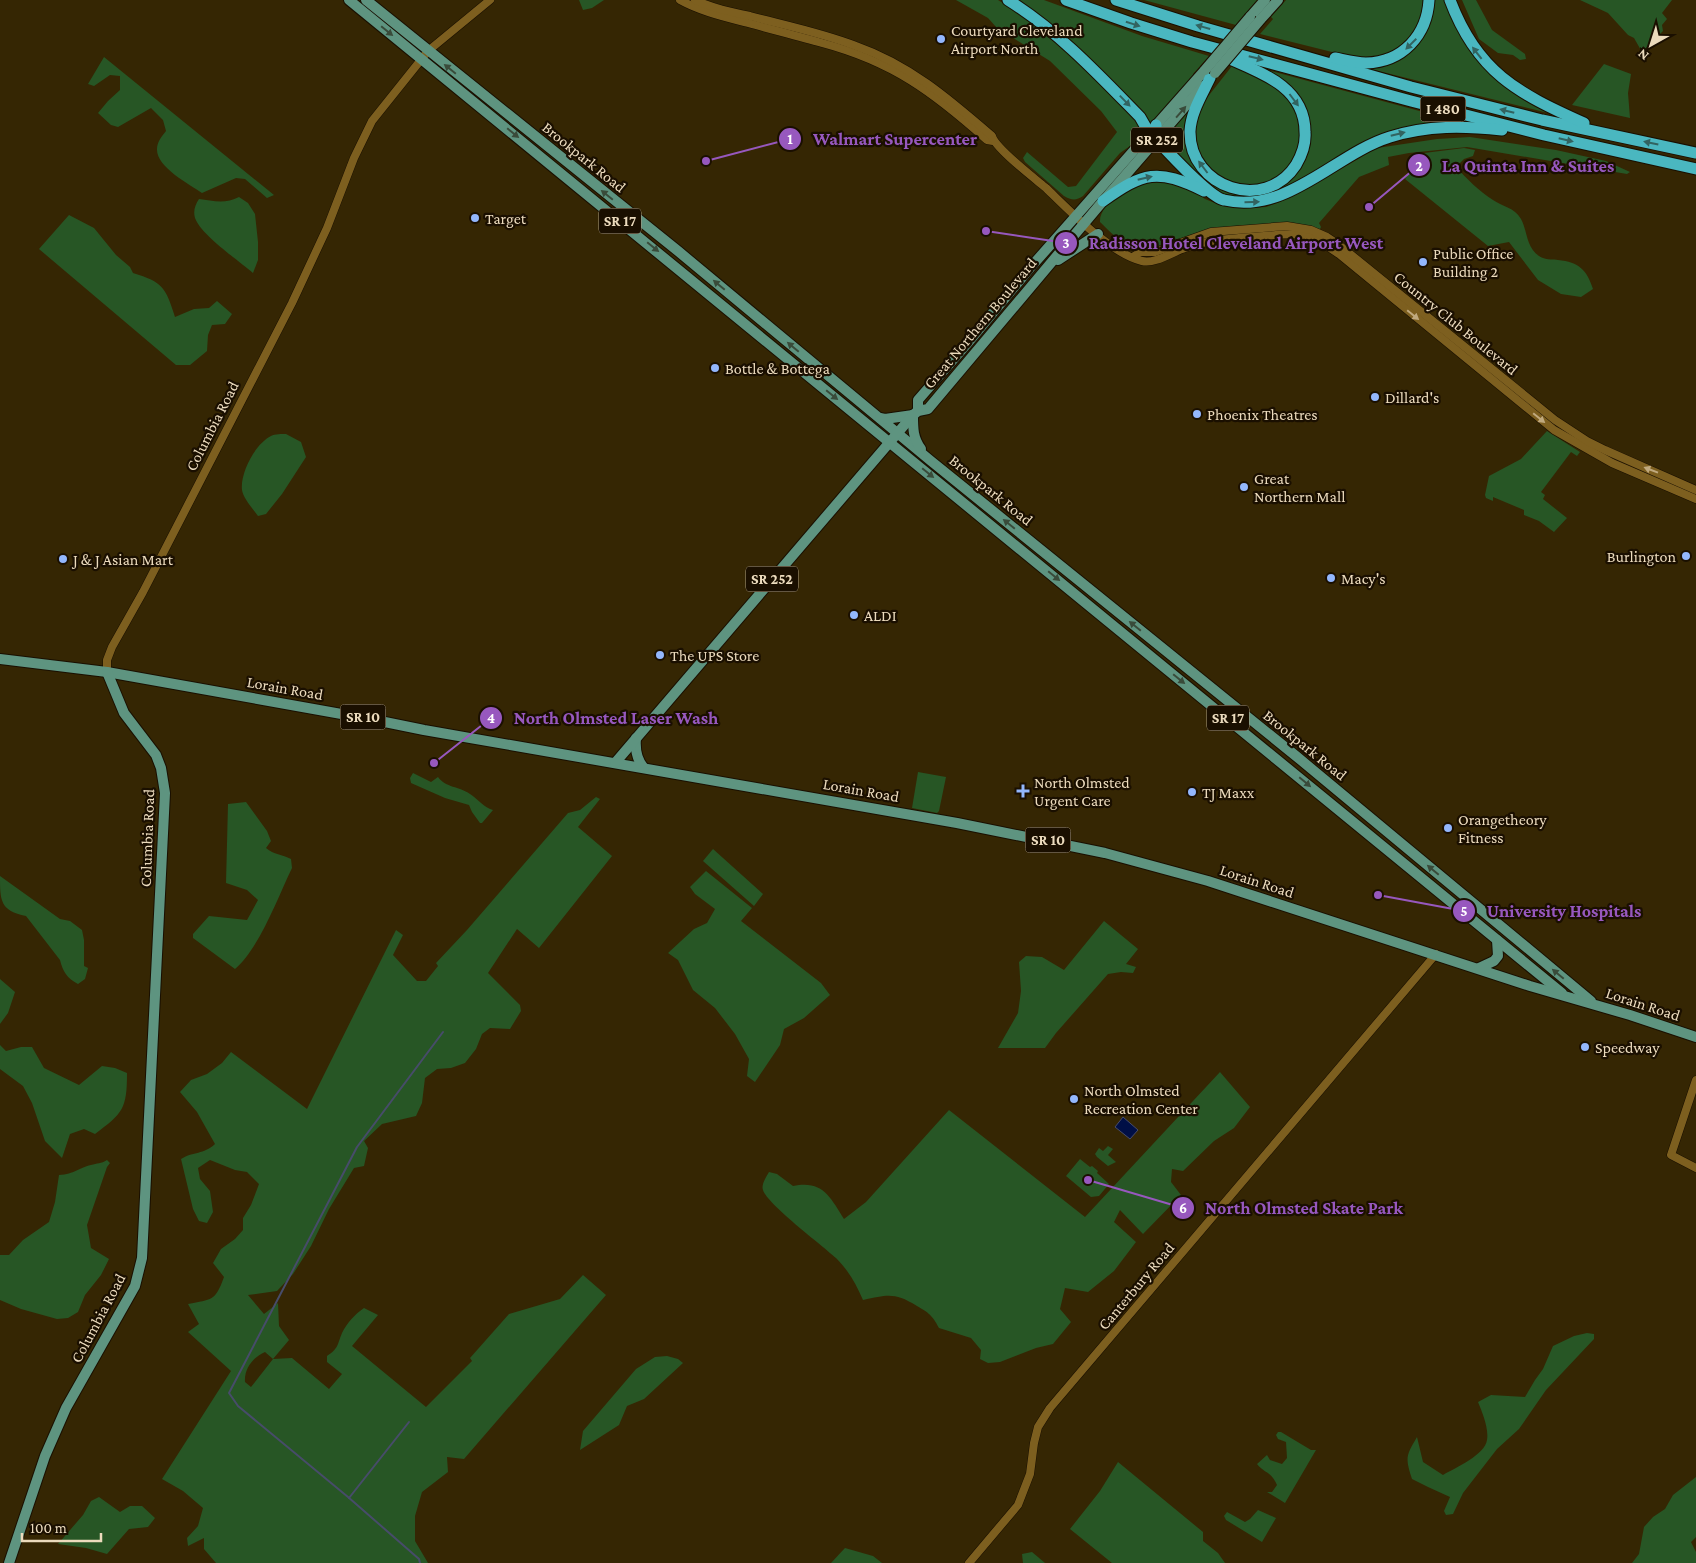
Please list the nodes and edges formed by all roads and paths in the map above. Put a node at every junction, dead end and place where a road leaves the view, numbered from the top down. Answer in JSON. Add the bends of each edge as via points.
{"nodes":[{"id":1,"x":349,"y":0,"type":"edge"},
{"id":2,"x":366,"y":0,"type":"edge"},
{"id":3,"x":490,"y":0,"type":"edge"},
{"id":4,"x":680,"y":0,"type":"edge"},
{"id":5,"x":695,"y":0,"type":"edge"},
{"id":6,"x":1008,"y":0,"type":"edge"},
{"id":7,"x":1066,"y":0,"type":"edge"},
{"id":8,"x":1116,"y":0,"type":"edge"},
{"id":9,"x":1265,"y":0,"type":"edge"},
{"id":10,"x":1278,"y":0,"type":"edge"},
{"id":11,"x":1429,"y":0,"type":"edge"},
{"id":12,"x":1450,"y":0,"type":"edge"},
{"id":13,"x":1255,"y":18,"type":"junction"},
{"id":14,"x":1192,"y":42,"type":"junction"},
{"id":15,"x":1284,"y":50,"type":"junction"},
{"id":16,"x":425,"y":55,"type":"junction"},
{"id":17,"x":1210,"y":74,"type":"junction"},
{"id":18,"x":1156,"y":125,"type":"joint"},
{"id":19,"x":1606,"y":133,"type":"junction"},
{"id":20,"x":1544,"y":135,"type":"junction"},
{"id":21,"x":1151,"y":138,"type":"junction"},
{"id":22,"x":993,"y":141,"type":"junction"},
{"id":23,"x":1696,"y":153,"type":"edge"},
{"id":24,"x":1696,"y":169,"type":"edge"},
{"id":25,"x":1222,"y":200,"type":"junction"},
{"id":26,"x":1103,"y":202,"type":"junction"},
{"id":27,"x":1076,"y":216,"type":"junction"},
{"id":28,"x":1085,"y":223,"type":"junction"},
{"id":29,"x":1098,"y":234,"type":"junction"},
{"id":30,"x":1133,"y":257,"type":"junction"},
{"id":31,"x":1050,"y":264,"type":"junction"},
{"id":32,"x":916,"y":413,"type":"junction"},
{"id":33,"x":880,"y":418,"type":"junction"},
{"id":34,"x":898,"y":433,"type":"junction"},
{"id":35,"x":890,"y":442,"type":"junction"},
{"id":36,"x":931,"y":461,"type":"junction"},
{"id":37,"x":1696,"y":490,"type":"edge"},
{"id":38,"x":1696,"y":499,"type":"edge"},
{"id":39,"x":0,"y":659,"type":"edge"},
{"id":40,"x":107,"y":672,"type":"junction"},
{"id":41,"x":636,"y":738,"type":"junction"},
{"id":42,"x":615,"y":763,"type":"junction"},
{"id":43,"x":644,"y":768,"type":"junction"},
{"id":44,"x":1497,"y":940,"type":"junction"},
{"id":45,"x":1436,"y":954,"type":"junction"},
{"id":46,"x":1479,"y":968,"type":"junction"},
{"id":47,"x":1564,"y":996,"type":"junction"},
{"id":48,"x":1595,"y":1005,"type":"junction"},
{"id":49,"x":1696,"y":1037,"type":"edge"},
{"id":50,"x":1696,"y":1080,"type":"edge"},
{"id":51,"x":1696,"y":1168,"type":"edge"},
{"id":52,"x":9,"y":1563,"type":"edge"},
{"id":53,"x":969,"y":1563,"type":"edge"}],
"edges":[{"from":1,"to":16,"type":"main road","name":"Brookpark Road","number":"SR 17","one_way":true},
{"from":2,"to":16,"type":"main road","name":"Brookpark Road","number":"SR 17"},
{"from":3,"to":16,"type":"street","name":"Columbia Road"},
{"from":4,"to":22,"type":"street","name":"Country Club Boulevard","via":[[705,11],[824,43],[887,66],[928,90],[987,140]]},
{"from":5,"to":22,"type":"street","name":"Country Club Boulevard","via":[[856,45],[894,62],[947,96],[992,136]]},
{"from":6,"to":21,"type":"highway","one_way":true,"via":[[1035,17],[1072,48],[1140,117]]},
{"from":7,"to":14,"type":"highway","number":"I 480","one_way":true},
{"from":15,"to":8,"type":"highway","number":"I 480","one_way":true},
{"from":9,"to":13,"type":"main road","name":"Great Northern Boulevard","number":"SR 252"},
{"from":10,"to":13,"type":"main road","name":"Great Northern Boulevard","number":"SR 252"},
{"from":11,"to":15,"type":"highway","one_way":true,"via":[[1426,21],[1414,42],[1388,59],[1358,62]]},
{"from":19,"to":12,"type":"highway","one_way":true,"via":[[1545,106],[1489,67],[1461,27]]},
{"from":13,"to":17,"type":"main road","name":"Great Northern Boulevard","number":"SR 252","bridge":true},
{"from":14,"to":17,"type":"highway","one_way":true,"via":[[1249,67],[1282,86],[1294,98],[1303,113],[1304,148],[1294,168],[1280,182],[1260,190],[1238,190],[1214,179],[1199,162],[1190,131]]},
{"from":14,"to":20,"type":"highway","number":"I 480","one_way":true},
{"from":19,"to":15,"type":"highway","number":"I 480","one_way":true,"via":[[1410,87]]},
{"from":33,"to":16,"type":"main road","name":"Brookpark Road","number":"SR 17","one_way":true,"via":[[678,251]]},
{"from":16,"to":35,"type":"main road","name":"Brookpark Road","number":"SR 17","one_way":true},
{"from":16,"to":40,"type":"street","name":"Columbia Road","via":[[372,121],[292,303],[112,647]]},
{"from":17,"to":18,"type":"main road","name":"Great Northern Boulevard","number":"SR 252"},
{"from":21,"to":17,"type":"main road","name":"Great Northern Boulevard","number":"SR 252","one_way":true},
{"from":18,"to":21,"type":"highway"},
{"from":23,"to":19,"type":"highway","number":"I 480","one_way":true},
{"from":20,"to":24,"type":"highway","number":"I 480","one_way":true},
{"from":25,"to":20,"type":"highway","one_way":true,"via":[[1258,202],[1274,198],[1388,137],[1422,128],[1463,126]]},
{"from":21,"to":25,"type":"highway"},
{"from":21,"to":26,"type":"main road","name":"Great Northern Boulevard","number":"SR 252"},
{"from":21,"to":27,"type":"main road","name":"Great Northern Boulevard","number":"SR 252"},
{"from":22,"to":27,"type":"street","name":"Country Club Boulevard"},
{"from":26,"to":25,"type":"highway","one_way":true,"via":[[1136,180],[1148,176],[1184,181]]},
{"from":26,"to":28,"type":"main road","name":"Great Northern Boulevard","number":"SR 252"},
{"from":27,"to":28,"type":"street","name":"Country Club Boulevard"},
{"from":27,"to":32,"type":"main road","name":"Great Northern Boulevard","number":"SR 252","via":[[918,400]]},
{"from":28,"to":29,"type":"street","name":"Country Club Boulevard"},
{"from":28,"to":31,"type":"main road","name":"Great Northern Boulevard","number":"SR 252"},
{"from":29,"to":30,"type":"street","name":"Country Club Boulevard"},
{"from":29,"to":31,"type":"main road"},
{"from":37,"to":30,"type":"street","name":"Country Club Boulevard","one_way":true,"via":[[1605,450],[1555,420],[1339,245],[1318,232],[1287,226],[1218,231],[1155,252],[1140,252]]},
{"from":30,"to":38,"type":"street","name":"Country Club Boulevard","one_way":true,"via":[[1149,261],[1227,238],[1284,234],[1316,240],[1338,254],[1554,430],[1612,463]]},
{"from":31,"to":32,"type":"main road","name":"Great Northern Boulevard","number":"SR 252","via":[[928,409]]},
{"from":32,"to":33,"type":"main road"},
{"from":32,"to":34,"type":"main road","name":"Great Northern Boulevard","number":"SR 252"},
{"from":32,"to":36,"type":"main road","via":[[913,431],[916,441]]},
{"from":33,"to":34,"type":"main road","name":"Brookpark Road","number":"SR 17"},
{"from":34,"to":35,"type":"main road","name":"Great Northern Boulevard","number":"SR 252"},
{"from":34,"to":36,"type":"main road","name":"Brookpark Road","number":"SR 17"},
{"from":35,"to":41,"type":"main road","name":"Great Northern Boulevard","number":"SR 252"},
{"from":35,"to":44,"type":"main road","name":"Brookpark Road","number":"SR 17","one_way":true},
{"from":48,"to":36,"type":"main road","name":"Brookpark Road","number":"SR 17","one_way":true,"via":[[1296,756]]},
{"from":39,"to":40,"type":"main road","name":"Lorain Road","number":"SR 10"},
{"from":40,"to":42,"type":"main road","name":"Lorain Road","number":"SR 10"},
{"from":40,"to":52,"type":"main road","name":"Columbia Road","via":[[124,713],[156,755],[165,794],[142,1258],[135,1286],[66,1408],[45,1456]]},
{"from":41,"to":42,"type":"main road","name":"Great Northern Boulevard","number":"SR 252"},
{"from":41,"to":43,"type":"main road","via":[[638,760]]},
{"from":42,"to":43,"type":"main road","name":"Lorain Road","number":"SR 10"},
{"from":43,"to":45,"type":"main road","name":"Lorain Road","number":"SR 10","via":[[957,822],[1105,853],[1208,881]]},
{"from":44,"to":46,"type":"main road","via":[[1498,956]]},
{"from":44,"to":47,"type":"main road","name":"Brookpark Road","number":"SR 17"},
{"from":45,"to":46,"type":"main road","name":"Lorain Road","number":"SR 10"},
{"from":45,"to":53,"type":"street","name":"Canterbury Road","via":[[1050,1408],[1038,1427],[1030,1474],[1018,1505]]},
{"from":46,"to":47,"type":"main road","name":"Lorain Road","number":"SR 10"},
{"from":47,"to":48,"type":"main road","name":"Lorain Road","number":"SR 10"},
{"from":48,"to":49,"type":"main road","name":"Lorain Road","number":"SR 10"},
{"from":50,"to":51,"type":"street","via":[[1671,1155]]}]}
